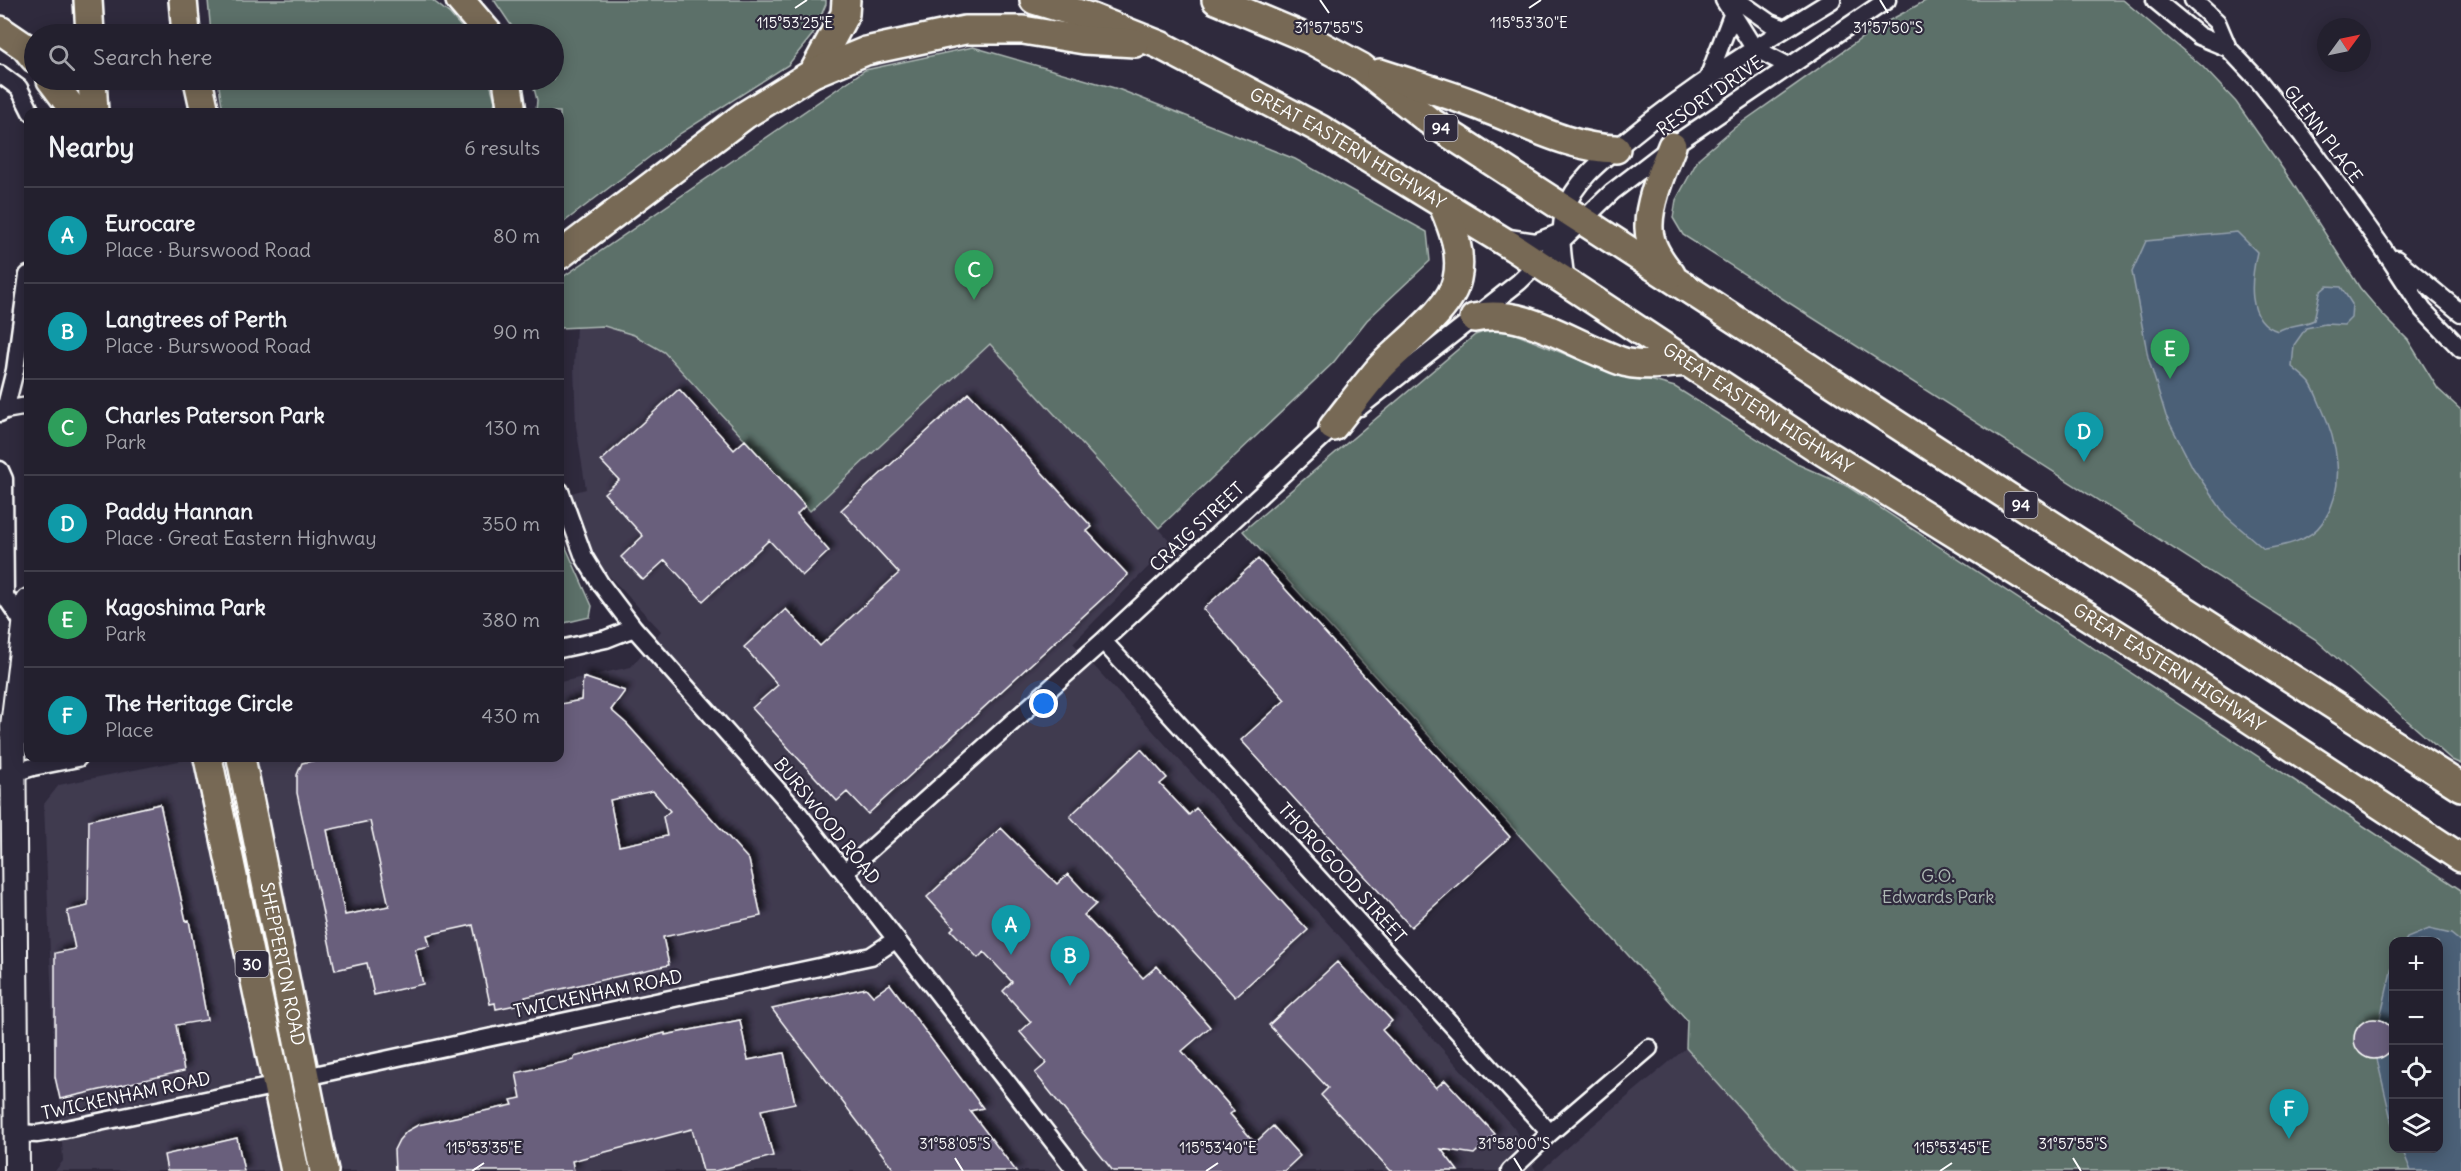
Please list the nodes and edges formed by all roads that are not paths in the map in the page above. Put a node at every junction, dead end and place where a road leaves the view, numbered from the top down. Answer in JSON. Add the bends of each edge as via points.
{"nodes":[{"id":1,"x":88,"y":0,"type":"edge"},
{"id":2,"x":460,"y":0,"type":"edge"},
{"id":3,"x":846,"y":0,"type":"edge"},
{"id":4,"x":1034,"y":0,"type":"edge"},
{"id":5,"x":1216,"y":0,"type":"edge"},
{"id":6,"x":1724,"y":0,"type":"edge"},
{"id":7,"x":1832,"y":0,"type":"edge"},
{"id":8,"x":1887,"y":0,"type":"edge"},
{"id":9,"x":2155,"y":0,"type":"edge"},
{"id":10,"x":2193,"y":0,"type":"edge"},
{"id":11,"x":1734,"y":8,"type":"edge"},
{"id":12,"x":89,"y":24,"type":"edge"},
{"id":13,"x":480,"y":24,"type":"edge"},
{"id":14,"x":1785,"y":28,"type":"junction"},
{"id":15,"x":0,"y":30,"type":"edge"},
{"id":16,"x":1160,"y":45,"type":"junction"},
{"id":17,"x":24,"y":46,"type":"edge"},
{"id":18,"x":1754,"y":48,"type":"junction"},
{"id":19,"x":2228,"y":48,"type":"junction"},
{"id":20,"x":1789,"y":66,"type":"junction"},
{"id":21,"x":1361,"y":67,"type":"junction"},
{"id":22,"x":813,"y":73,"type":"junction"},
{"id":23,"x":0,"y":74,"type":"edge"},
{"id":24,"x":1708,"y":78,"type":"junction"},
{"id":25,"x":58,"y":90,"type":"edge"},
{"id":26,"x":93,"y":90,"type":"edge"},
{"id":27,"x":189,"y":90,"type":"edge"},
{"id":28,"x":200,"y":90,"type":"edge"},
{"id":29,"x":509,"y":90,"type":"edge"},
{"id":30,"x":29,"y":108,"type":"edge"},
{"id":31,"x":72,"y":108,"type":"edge"},
{"id":32,"x":94,"y":108,"type":"edge"},
{"id":33,"x":190,"y":108,"type":"edge"},
{"id":34,"x":204,"y":108,"type":"edge"},
{"id":35,"x":511,"y":108,"type":"edge"},
{"id":36,"x":1672,"y":146,"type":"junction"},
{"id":37,"x":1616,"y":148,"type":"junction"},
{"id":38,"x":1442,"y":203,"type":"junction"},
{"id":39,"x":1568,"y":225,"type":"junction"},
{"id":40,"x":1487,"y":231,"type":"junction"},
{"id":41,"x":2382,"y":247,"type":"junction"},
{"id":42,"x":564,"y":252,"type":"edge"},
{"id":43,"x":1538,"y":264,"type":"junction"},
{"id":44,"x":1677,"y":281,"type":"junction"},
{"id":45,"x":1566,"y":282,"type":"junction"},
{"id":46,"x":24,"y":304,"type":"edge"},
{"id":47,"x":2461,"y":313,"type":"edge"},
{"id":48,"x":1474,"y":318,"type":"junction"},
{"id":49,"x":2461,"y":349,"type":"edge"},
{"id":50,"x":1689,"y":362,"type":"junction"},
{"id":51,"x":24,"y":407,"type":"edge"},
{"id":52,"x":3,"y":411,"type":"edge"},
{"id":53,"x":1333,"y":427,"type":"junction"},
{"id":54,"x":0,"y":470,"type":"edge"},
{"id":55,"x":564,"y":503,"type":"edge"},
{"id":56,"x":24,"y":610,"type":"edge"},
{"id":57,"x":634,"y":628,"type":"junction"},
{"id":58,"x":24,"y":630,"type":"edge"},
{"id":59,"x":1103,"y":641,"type":"junction"},
{"id":60,"x":564,"y":648,"type":"edge"},
{"id":61,"x":61,"y":762,"type":"edge"},
{"id":62,"x":209,"y":762,"type":"edge"},
{"id":63,"x":242,"y":762,"type":"edge"},
{"id":64,"x":7,"y":775,"type":"edge"},
{"id":65,"x":2461,"y":787,"type":"edge"},
{"id":66,"x":2461,"y":858,"type":"edge"},
{"id":67,"x":845,"y":872,"type":"junction"},
{"id":68,"x":896,"y":940,"type":"junction"},
{"id":69,"x":1648,"y":1048,"type":"dead end"},
{"id":70,"x":304,"y":1077,"type":"junction"},
{"id":71,"x":278,"y":1085,"type":"junction"},
{"id":72,"x":17,"y":1133,"type":"junction"},
{"id":73,"x":1550,"y":1133,"type":"junction"},
{"id":74,"x":16,"y":1171,"type":"edge"},
{"id":75,"x":295,"y":1171,"type":"edge"},
{"id":76,"x":324,"y":1171,"type":"edge"},
{"id":77,"x":1076,"y":1171,"type":"edge"},
{"id":78,"x":1510,"y":1171,"type":"edge"}],
"edges":[{"from":1,"to":12,"type":"highway"},
{"from":2,"to":13,"type":"highway"},
{"from":3,"to":22,"type":"highway","via":[[845,14]]},
{"from":4,"to":16,"type":"highway","name":"GREAT EASTERN HIGHWAY"},
{"from":5,"to":21,"type":"highway","number":"94","via":[[1309,39]]},
{"from":6,"to":11,"type":"street"},
{"from":7,"to":14,"type":"street","name":"RESORT DRIVE"},
{"from":8,"to":20,"type":"street","name":"RESORT DRIVE"},
{"from":9,"to":19,"type":"street","name":"GLENN PLACE","via":[[2199,36]]},
{"from":10,"to":19,"type":"street","name":"GLENN PLACE","via":[[2217,22]]},
{"from":11,"to":14,"type":"street"},
{"from":11,"to":18,"type":"street"},
{"from":11,"to":24,"type":"street"},
{"from":14,"to":18,"type":"street","name":"RESORT DRIVE"},
{"from":15,"to":17,"type":"highway"},
{"from":16,"to":22,"type":"highway","via":[[1084,40],[1023,30],[965,30],[866,51]]},
{"from":16,"to":38,"type":"highway","name":"GREAT EASTERN HIGHWAY","via":[[1320,129]]},
{"from":18,"to":20,"type":"street"},
{"from":18,"to":24,"type":"street","name":"RESORT DRIVE"},
{"from":19,"to":41,"type":"street","name":"GLENN PLACE","via":[[2302,135]]},
{"from":20,"to":36,"type":"street","name":"RESORT DRIVE"},
{"from":21,"to":37,"type":"highway","via":[[1488,109],[1547,134],[1594,148]]},
{"from":21,"to":39,"type":"highway","number":"94"},
{"from":22,"to":42,"type":"highway","via":[[745,115]]},
{"from":23,"to":30,"type":"street","via":[[19,88]]},
{"from":24,"to":37,"type":"street","name":"RESORT DRIVE"},
{"from":25,"to":31,"type":"highway"},
{"from":26,"to":32,"type":"highway"},
{"from":27,"to":33,"type":"highway"},
{"from":28,"to":34,"type":"highway"},
{"from":29,"to":35,"type":"highway"},
{"from":36,"to":39,"type":"street","name":"RESORT DRIVE"},
{"from":36,"to":44,"type":"highway","via":[[1648,227],[1661,262]]},
{"from":37,"to":39,"type":"street","name":"RESORT DRIVE","via":[[1586,176]]},
{"from":38,"to":40,"type":"highway","name":"GREAT EASTERN HIGHWAY"},
{"from":38,"to":53,"type":"highway","via":[[1459,253],[1457,280],[1439,310],[1380,368]]},
{"from":39,"to":40,"type":"street","name":"RESORT DRIVE","via":[[1536,242]]},
{"from":39,"to":43,"type":"street","name":"CRAIG STREET"},
{"from":39,"to":44,"type":"highway","number":"94"},
{"from":39,"to":45,"type":"street"},
{"from":40,"to":43,"type":"highway","name":"GREAT EASTERN HIGHWAY"},
{"from":41,"to":47,"type":"street","name":"GLENN PLACE"},
{"from":41,"to":49,"type":"street","name":"GLENN PLACE","via":[[2423,310]]},
{"from":43,"to":45,"type":"highway","name":"GREAT EASTERN HIGHWAY"},
{"from":43,"to":48,"type":"street","name":"CRAIG STREET"},
{"from":44,"to":65,"type":"highway","number":"94"},
{"from":45,"to":50,"type":"highway","name":"GREAT EASTERN HIGHWAY"},
{"from":46,"to":52,"type":"street","via":[[15,369]]},
{"from":48,"to":50,"type":"highway","via":[[1510,316],[1628,363]]},
{"from":48,"to":53,"type":"street","name":"CRAIG STREET"},
{"from":50,"to":66,"type":"highway","name":"GREAT EASTERN HIGHWAY","via":[[1928,518],[2192,681]]},
{"from":51,"to":52,"type":"street"},
{"from":53,"to":59,"type":"street","name":"CRAIG STREET"},
{"from":54,"to":56,"type":"street","via":[[4,479],[5,596]]},
{"from":55,"to":57,"type":"street","name":"BURSWOOD ROAD","via":[[584,557]]},
{"from":57,"to":60,"type":"street"},
{"from":57,"to":67,"type":"street","name":"BURSWOOD ROAD","via":[[798,813]]},
{"from":58,"to":64,"type":"main road"},
{"from":59,"to":67,"type":"street","name":"CRAIG STREET"},
{"from":59,"to":73,"type":"street","name":"THOROGOOD STREET"},
{"from":61,"to":64,"type":"street"},
{"from":62,"to":71,"type":"highway","name":"SHEPPERTON ROAD","number":"30"},
{"from":63,"to":70,"type":"highway","name":"SHEPPERTON ROAD","number":"30"},
{"from":64,"to":72,"type":"main road"},
{"from":67,"to":68,"type":"street","name":"BURSWOOD ROAD"},
{"from":68,"to":70,"type":"street","name":"TWICKENHAM ROAD","via":[[871,956]]},
{"from":68,"to":77,"type":"street","name":"BURSWOOD ROAD"},
{"from":69,"to":73,"type":"street"},
{"from":70,"to":76,"type":"highway","name":"SHEPPERTON ROAD","number":"30"},
{"from":71,"to":72,"type":"street","name":"TWICKENHAM ROAD","via":[[56,1131]]},
{"from":71,"to":75,"type":"highway","name":"SHEPPERTON ROAD","number":"30"},
{"from":72,"to":74,"type":"main road"},
{"from":73,"to":78,"type":"street"}]}
